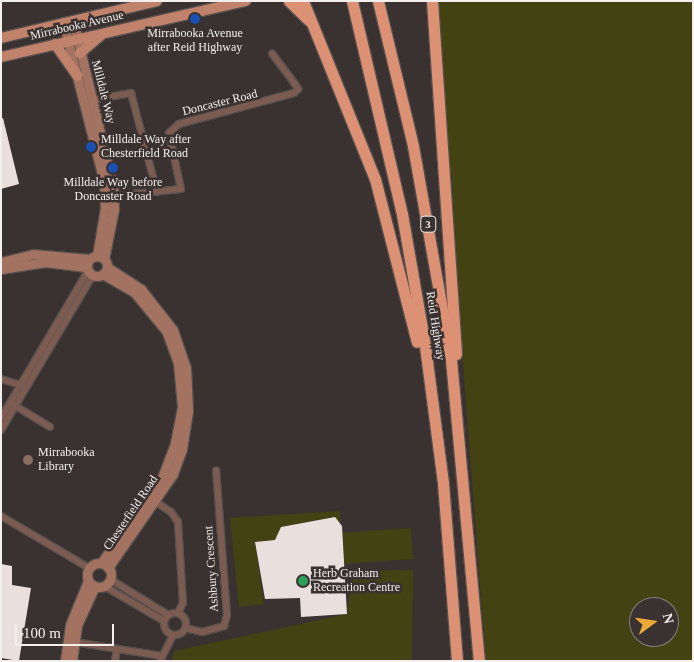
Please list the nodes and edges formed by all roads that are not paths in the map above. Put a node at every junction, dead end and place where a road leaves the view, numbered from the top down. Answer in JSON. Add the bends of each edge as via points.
{"nodes":[{"id":1,"x":157,"y":1,"type":"edge"},
{"id":2,"x":246,"y":1,"type":"edge"},
{"id":3,"x":290,"y":1,"type":"edge"},
{"id":4,"x":304,"y":1,"type":"edge"},
{"id":5,"x":352,"y":1,"type":"edge"},
{"id":6,"x":378,"y":1,"type":"edge"},
{"id":7,"x":432,"y":1,"type":"edge"},
{"id":8,"x":206,"y":6,"type":"edge"},
{"id":9,"x":68,"y":21,"type":"junction"},
{"id":10,"x":310,"y":21,"type":"junction"},
{"id":11,"x":108,"y":32,"type":"junction"},
{"id":12,"x":1,"y":38,"type":"edge"},
{"id":13,"x":73,"y":40,"type":"junction"},
{"id":14,"x":55,"y":44,"type":"junction"},
{"id":15,"x":80,"y":53,"type":"junction"},
{"id":16,"x":272,"y":54,"type":"dead end"},
{"id":17,"x":1,"y":56,"type":"edge"},
{"id":18,"x":77,"y":76,"type":"junction"},
{"id":19,"x":92,"y":100,"type":"junction"},
{"id":20,"x":157,"y":192,"type":"junction"},
{"id":21,"x":113,"y":196,"type":"junction"},
{"id":22,"x":1,"y":262,"type":"edge"},
{"id":23,"x":96,"y":266,"type":"junction"},
{"id":24,"x":1,"y":269,"type":"edge"},
{"id":25,"x":1,"y":379,"type":"edge"},
{"id":26,"x":24,"y":386,"type":"junction"},
{"id":27,"x":185,"y":400,"type":"junction"},
{"id":28,"x":13,"y":405,"type":"junction"},
{"id":29,"x":434,"y":406,"type":"junction"},
{"id":30,"x":1,"y":418,"type":"edge"},
{"id":31,"x":50,"y":427,"type":"dead end"},
{"id":32,"x":1,"y":430,"type":"edge"},
{"id":33,"x":462,"y":450,"type":"junction"},
{"id":34,"x":216,"y":470,"type":"dead end"},
{"id":35,"x":156,"y":502,"type":"junction"},
{"id":36,"x":1,"y":516,"type":"edge"},
{"id":37,"x":124,"y":540,"type":"junction"},
{"id":38,"x":105,"y":566,"type":"junction"},
{"id":39,"x":89,"y":568,"type":"junction"},
{"id":40,"x":107,"y":582,"type":"junction"},
{"id":41,"x":91,"y":584,"type":"junction"},
{"id":42,"x":178,"y":613,"type":"junction"},
{"id":43,"x":166,"y":618,"type":"junction"},
{"id":44,"x":185,"y":628,"type":"junction"},
{"id":45,"x":173,"y":635,"type":"junction"},
{"id":46,"x":74,"y":642,"type":"junction"},
{"id":47,"x":117,"y":649,"type":"junction"},
{"id":48,"x":161,"y":658,"type":"edge"},
{"id":49,"x":65,"y":661,"type":"edge"},
{"id":50,"x":72,"y":661,"type":"edge"},
{"id":51,"x":114,"y":661,"type":"edge"},
{"id":52,"x":457,"y":661,"type":"edge"},
{"id":53,"x":479,"y":661,"type":"edge"}],
"edges":[{"from":1,"to":9,"type":"main road","name":"Mirrabooka Avenue"},
{"from":2,"to":8,"type":"main road","name":"Mirrabooka Avenue"},
{"from":3,"to":10,"type":"highway"},
{"from":4,"to":10,"type":"highway"},
{"from":5,"to":29,"type":"highway","name":"Reid Highway","number":"3","via":[[402,214]]},
{"from":6,"to":33,"type":"highway","name":"Reid Highway","number":"3","via":[[413,146],[436,268]]},
{"from":7,"to":33,"type":"highway"},
{"from":8,"to":11,"type":"main road","name":"Mirrabooka Avenue"},
{"from":9,"to":12,"type":"main road","name":"Mirrabooka Avenue"},
{"from":9,"to":13,"type":"street","name":"Milldale Way"},
{"from":10,"to":29,"type":"highway","via":[[374,179]]},
{"from":11,"to":13,"type":"main road","name":"Mirrabooka Avenue"},
{"from":11,"to":15,"type":"main road"},
{"from":13,"to":14,"type":"main road","name":"Mirrabooka Avenue"},
{"from":13,"to":15,"type":"street","name":"Milldale Way"},
{"from":13,"to":18,"type":"street","name":"Milldale Way"},
{"from":14,"to":17,"type":"main road","name":"Mirrabooka Avenue"},
{"from":14,"to":18,"type":"main road"},
{"from":15,"to":19,"type":"street","name":"Milldale Way"},
{"from":16,"to":20,"type":"street","name":"Doncaster Road","via":[[298,89],[266,103],[172,128],[169,133],[181,189]]},
{"from":18,"to":23,"type":"street","name":"Milldale Way","via":[[104,182],[105,208]]},
{"from":19,"to":20,"type":"street","via":[[132,93]]},
{"from":19,"to":21,"type":"street","name":"Milldale Way"},
{"from":20,"to":21,"type":"street","name":"Doncaster Road"},
{"from":21,"to":23,"type":"street","name":"Milldale Way"},
{"from":22,"to":23,"type":"street","via":[[33,254]]},
{"from":23,"to":24,"type":"street","name":"Chesterfield Road","via":[[45,262]]},
{"from":23,"to":26,"type":"street","name":"Milldale Way"},
{"from":23,"to":27,"type":"street","name":"Chesterfield Road","via":[[147,300],[179,344]]},
{"from":25,"to":26,"type":"street"},
{"from":26,"to":28,"type":"street","name":"Milldale Way"},
{"from":27,"to":35,"type":"street","name":"Chesterfield Road","via":[[182,449]]},
{"from":27,"to":37,"type":"street","name":"Chesterfield Road","via":[[166,468]]},
{"from":28,"to":30,"type":"street","name":"Milldale Way"},
{"from":28,"to":31,"type":"street"},
{"from":28,"to":32,"type":"street","name":"Milldale Way"},
{"from":29,"to":52,"type":"highway","name":"Reid Highway","number":"3"},
{"from":33,"to":53,"type":"highway","name":"Reid Highway","number":"3"},
{"from":34,"to":44,"type":"street","name":"Ashbury Crescent","via":[[227,615],[224,626],[202,632]]},
{"from":35,"to":37,"type":"street","name":"Chesterfield Road"},
{"from":35,"to":42,"type":"street","via":[[171,512],[178,522],[183,603]]},
{"from":36,"to":39,"type":"street"},
{"from":37,"to":38,"type":"street","name":"Chesterfield Road"},
{"from":38,"to":39,"type":"street"},
{"from":38,"to":40,"type":"street"},
{"from":39,"to":41,"type":"street"},
{"from":40,"to":41,"type":"street"},
{"from":40,"to":43,"type":"street"},
{"from":41,"to":46,"type":"street"},
{"from":41,"to":49,"type":"street","via":[[70,625]]},
{"from":42,"to":43,"type":"street"},
{"from":42,"to":44,"type":"street","via":[[184,618]]},
{"from":43,"to":45,"type":"street","via":[[165,630]]},
{"from":44,"to":45,"type":"street"},
{"from":45,"to":48,"type":"street"},
{"from":46,"to":47,"type":"street"},
{"from":46,"to":50,"type":"street"},
{"from":47,"to":48,"type":"street"},
{"from":47,"to":51,"type":"street"}]}
